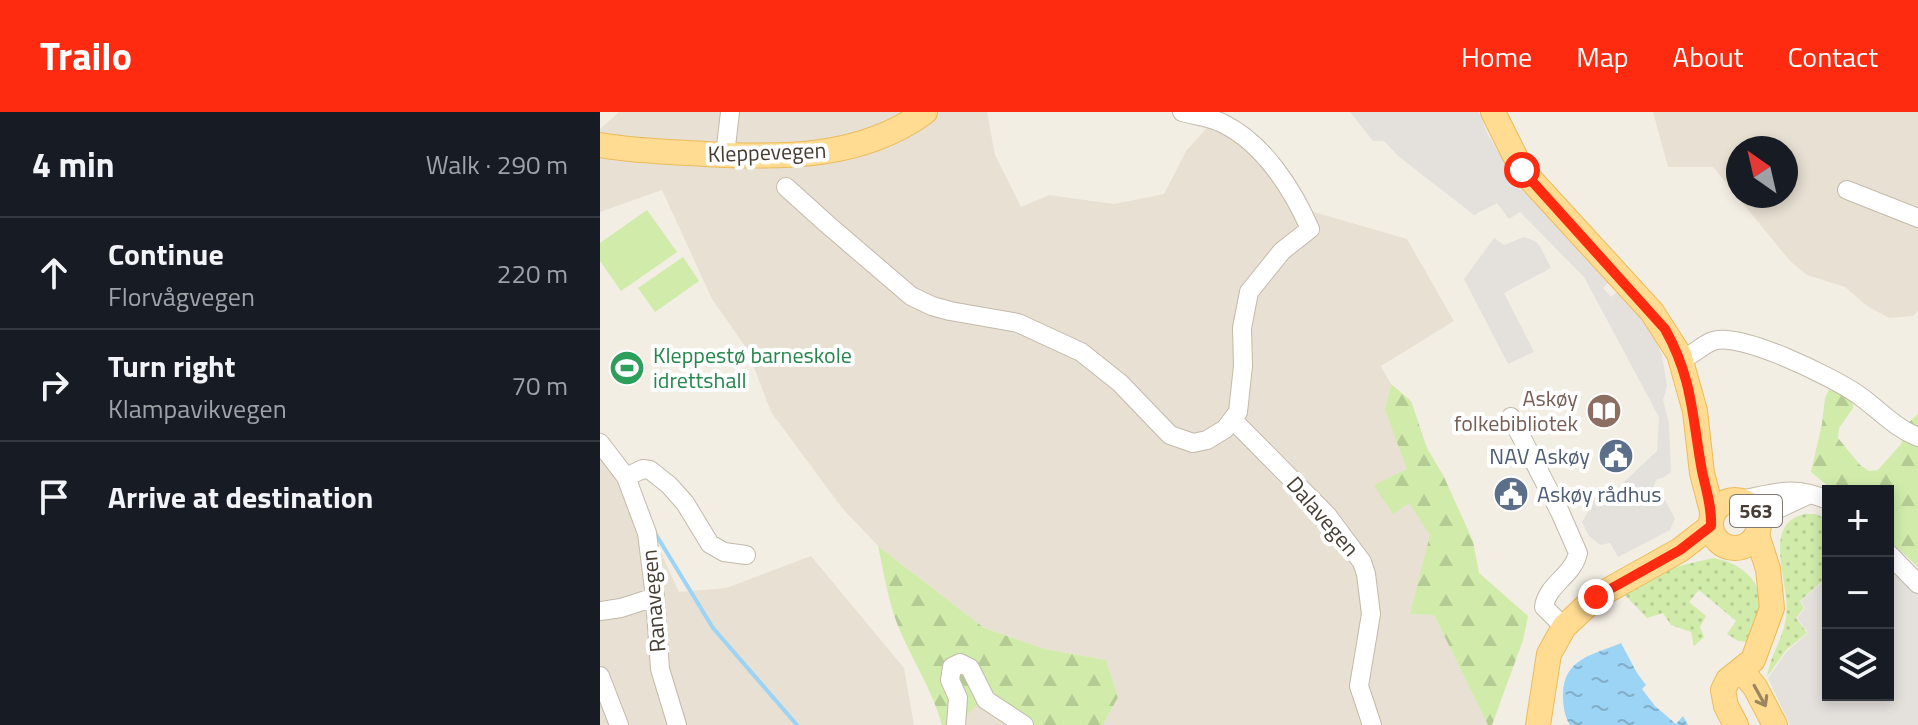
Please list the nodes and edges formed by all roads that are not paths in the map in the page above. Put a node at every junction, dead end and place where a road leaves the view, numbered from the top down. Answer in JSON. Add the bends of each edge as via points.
{"nodes":[{"id":1,"x":730,"y":112,"type":"edge"},
{"id":2,"x":925,"y":112,"type":"edge"},
{"id":3,"x":1182,"y":112,"type":"edge"},
{"id":4,"x":1493,"y":112,"type":"edge"},
{"id":5,"x":600,"y":145,"type":"edge"},
{"id":6,"x":725,"y":155,"type":"junction"},
{"id":7,"x":786,"y":187,"type":"dead end"},
{"id":8,"x":1847,"y":190,"type":"dead end"},
{"id":9,"x":1918,"y":218,"type":"edge"},
{"id":10,"x":1681,"y":360,"type":"junction"},
{"id":11,"x":1511,"y":417,"type":"dead end"},
{"id":12,"x":1233,"y":420,"type":"junction"},
{"id":13,"x":1918,"y":437,"type":"edge"},
{"id":14,"x":1698,"y":438,"type":"junction"},
{"id":15,"x":600,"y":443,"type":"edge"},
{"id":16,"x":626,"y":477,"type":"junction"},
{"id":17,"x":1810,"y":494,"type":"junction"},
{"id":18,"x":1822,"y":498,"type":"edge"},
{"id":19,"x":1737,"y":500,"type":"junction"},
{"id":20,"x":1712,"y":520,"type":"junction"},
{"id":21,"x":1758,"y":530,"type":"junction"},
{"id":22,"x":1732,"y":548,"type":"junction"},
{"id":23,"x":746,"y":555,"type":"dead end"},
{"id":24,"x":1892,"y":557,"type":"edge"},
{"id":25,"x":1638,"y":574,"type":"junction"},
{"id":26,"x":1918,"y":584,"type":"edge"},
{"id":27,"x":655,"y":597,"type":"junction"},
{"id":28,"x":600,"y":611,"type":"edge"},
{"id":29,"x":1767,"y":619,"type":"junction"},
{"id":30,"x":1564,"y":627,"type":"junction"},
{"id":31,"x":1741,"y":670,"type":"junction"},
{"id":32,"x":600,"y":676,"type":"edge"},
{"id":33,"x":619,"y":725,"type":"edge"},
{"id":34,"x":677,"y":725,"type":"edge"},
{"id":35,"x":956,"y":725,"type":"edge"},
{"id":36,"x":1024,"y":725,"type":"edge"},
{"id":37,"x":1372,"y":725,"type":"edge"},
{"id":38,"x":1538,"y":725,"type":"edge"},
{"id":39,"x":1736,"y":725,"type":"edge"},
{"id":40,"x":1775,"y":725,"type":"edge"}],
"edges":[{"from":1,"to":6,"type":"street"},
{"from":2,"to":6,"type":"main road","name":"Kleppevegen","via":[[886,135],[850,147],[783,156]]},
{"from":3,"to":12,"type":"street","via":[[1221,122],[1244,137],[1276,170],[1310,229],[1282,251],[1249,292],[1242,328],[1241,395]]},
{"from":4,"to":10,"type":"main road","number":"563","via":[[1522,170],[1652,312]]},
{"from":5,"to":6,"type":"main road","name":"Kleppevegen"},
{"from":7,"to":12,"type":"street","via":[[911,296],[950,311],[1018,323],[1081,352],[1176,439],[1207,440]]},
{"from":8,"to":9,"type":"street"},
{"from":10,"to":13,"type":"street","via":[[1714,341],[1745,343],[1824,375]]},
{"from":10,"to":14,"type":"main road","number":"563"},
{"from":11,"to":30,"type":"street","via":[[1578,553],[1571,570],[1545,599],[1544,607]]},
{"from":12,"to":37,"type":"street","name":"Dalavegen","via":[[1320,507],[1362,562],[1371,614],[1358,677]]},
{"from":14,"to":19,"type":"main road","number":"563","via":[[1716,476]]},
{"from":14,"to":20,"type":"main road","number":"563"},
{"from":15,"to":16,"type":"street","name":"Ranavegen"},
{"from":16,"to":23,"type":"street","via":[[643,469],[659,475],[685,503],[710,544]]},
{"from":16,"to":27,"type":"street","name":"Ranavegen","via":[[647,533]]},
{"from":17,"to":18,"type":"street"},
{"from":17,"to":19,"type":"street","via":[[1786,490]]},
{"from":17,"to":21,"type":"street","via":[[1778,509]]},
{"from":19,"to":20,"type":"main road","number":"563","via":[[1721,504]]},
{"from":19,"to":21,"type":"main road","number":"563","via":[[1755,510]]},
{"from":20,"to":22,"type":"main road","number":"563","via":[[1718,542]]},
{"from":20,"to":25,"type":"main road","number":"563","via":[[1680,550]]},
{"from":21,"to":22,"type":"main road","number":"563","via":[[1748,544]]},
{"from":21,"to":29,"type":"main road","number":"563","via":[[1771,585]]},
{"from":22,"to":25,"type":"main road","number":"563"},
{"from":22,"to":29,"type":"main road","number":"563","via":[[1747,557],[1760,577],[1768,600]]},
{"from":24,"to":26,"type":"street"},
{"from":25,"to":30,"type":"main road","number":"563","via":[[1596,597]]},
{"from":27,"to":28,"type":"street"},
{"from":27,"to":34,"type":"street","name":"Ranavegen","via":[[660,669]]},
{"from":29,"to":31,"type":"main road","number":"563","via":[[1753,660]]},
{"from":30,"to":38,"type":"main road","number":"563","via":[[1549,654]]},
{"from":31,"to":39,"type":"main road","via":[[1723,690]]},
{"from":31,"to":40,"type":"main road","one_way":true},
{"from":32,"to":33,"type":"street"},
{"from":35,"to":36,"type":"street","via":[[958,698],[950,675],[960,663],[970,668],[986,700]]}]}
